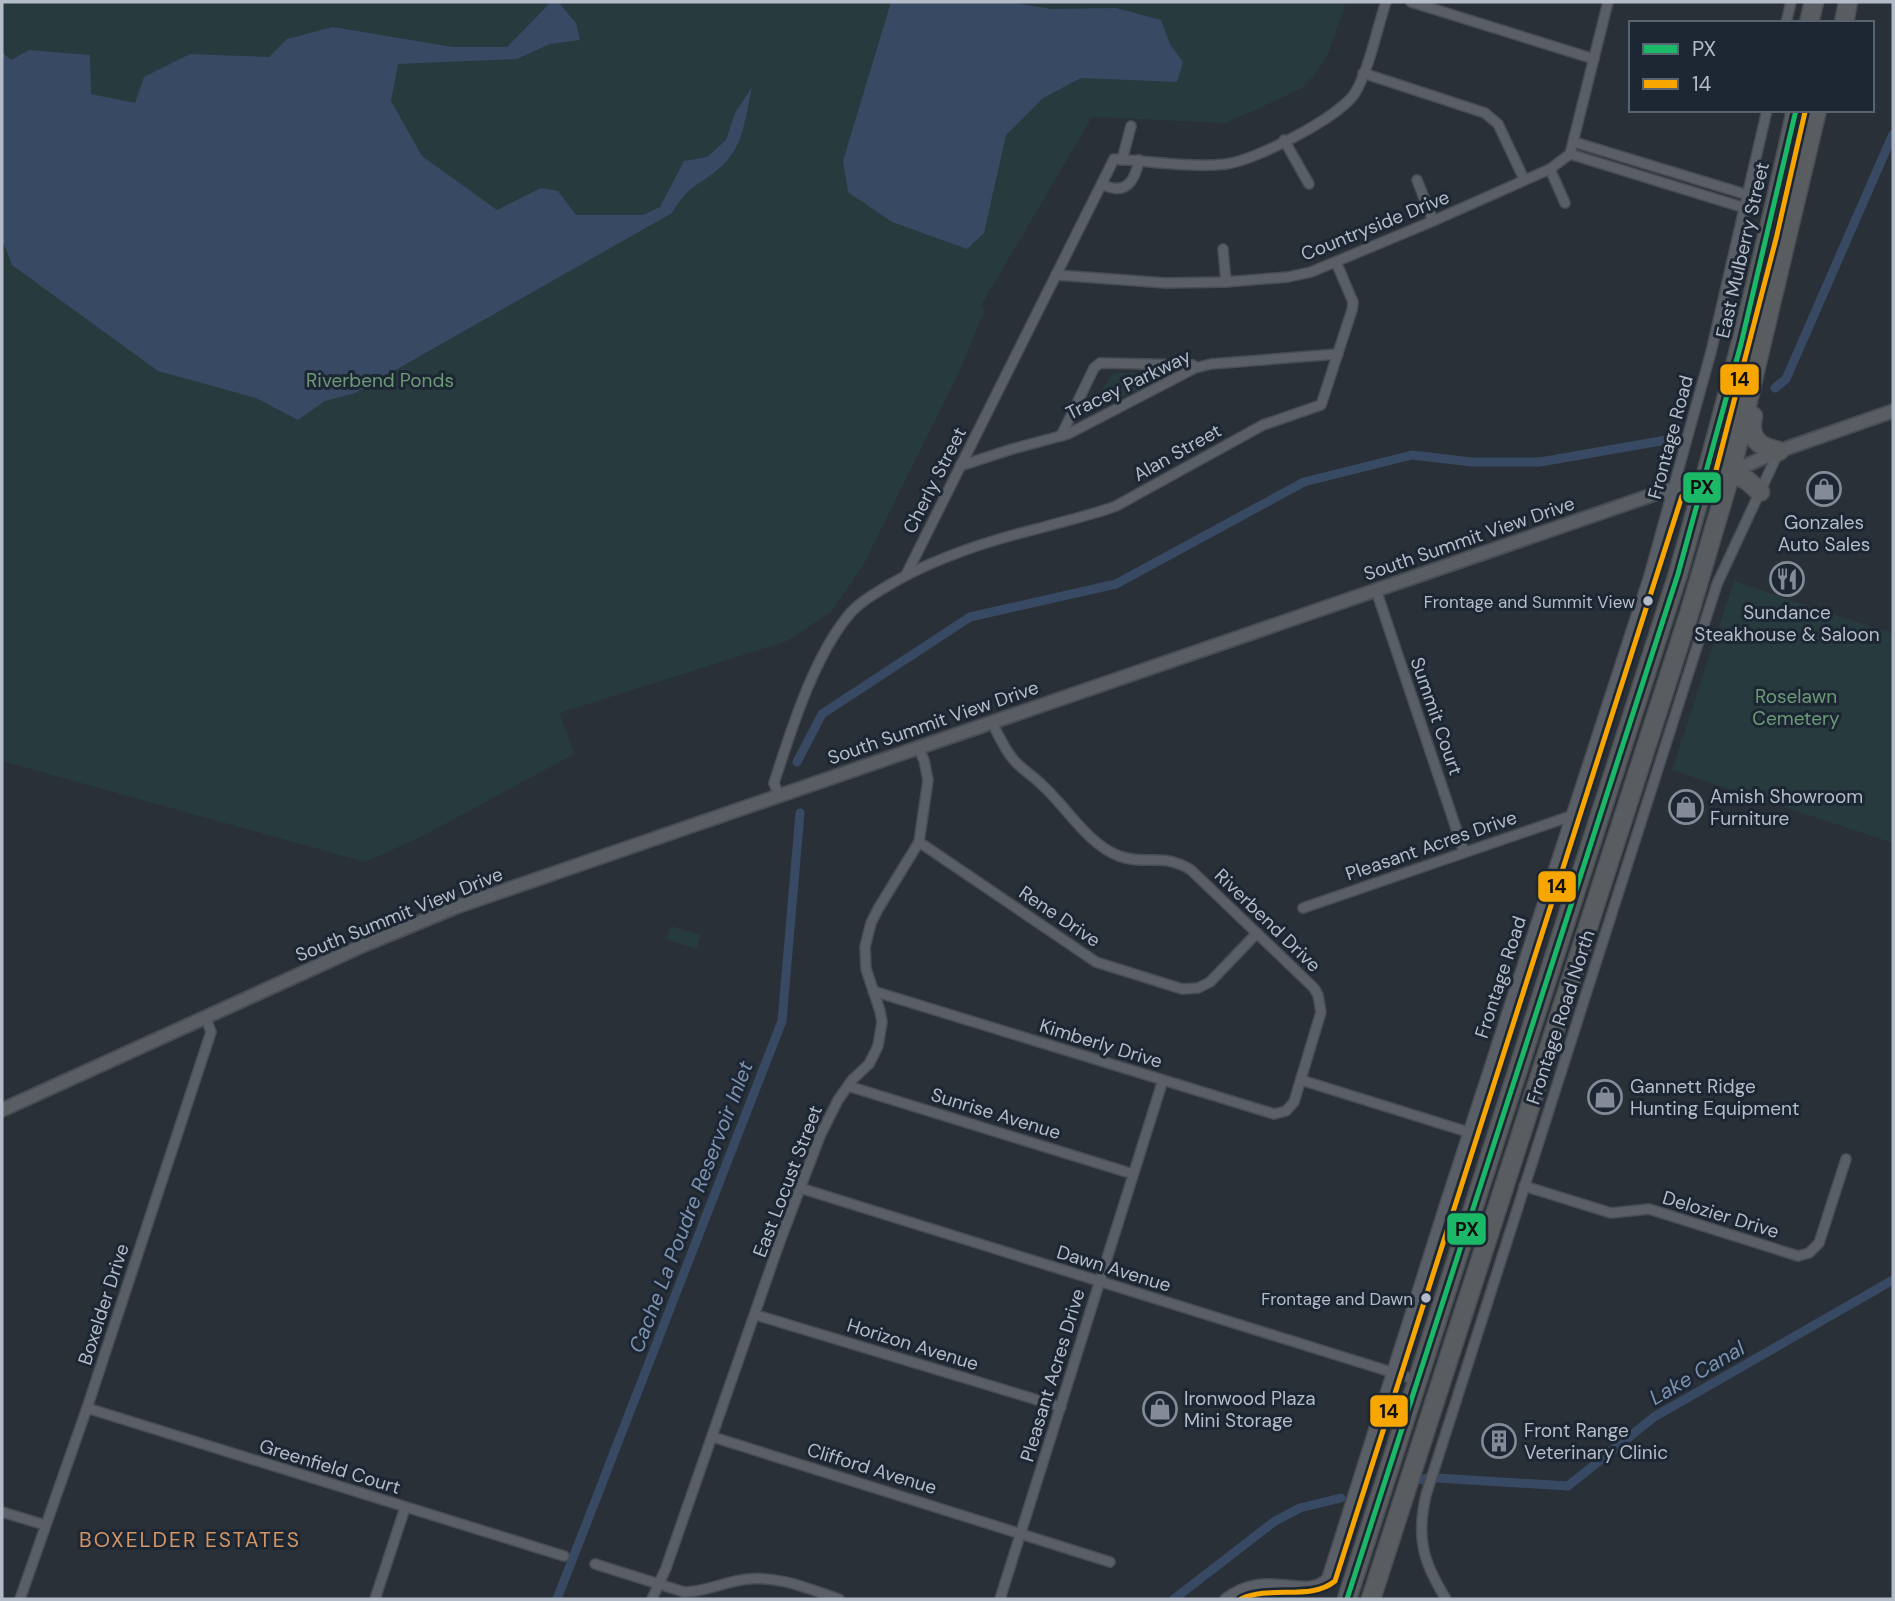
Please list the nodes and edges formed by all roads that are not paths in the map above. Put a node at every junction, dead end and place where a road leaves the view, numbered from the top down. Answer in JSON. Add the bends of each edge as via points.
{"nodes":[{"id":1,"x":1386,"y":2,"type":"edge"},
{"id":2,"x":1411,"y":2,"type":"edge"},
{"id":3,"x":1608,"y":2,"type":"edge"},
{"id":4,"x":1791,"y":2,"type":"edge"},
{"id":5,"x":1814,"y":2,"type":"edge"},
{"id":6,"x":1819,"y":2,"type":"edge"},
{"id":7,"x":1841,"y":2,"type":"edge"},
{"id":8,"x":1848,"y":2,"type":"edge"},
{"id":9,"x":1786,"y":21,"type":"edge"},
{"id":10,"x":1809,"y":21,"type":"edge"},
{"id":11,"x":1815,"y":21,"type":"edge"},
{"id":12,"x":1837,"y":21,"type":"edge"},
{"id":13,"x":1844,"y":21,"type":"edge"},
{"id":14,"x":1594,"y":59,"type":"junction"},
{"id":15,"x":1363,"y":73,"type":"junction"},
{"id":16,"x":1767,"y":112,"type":"edge"},
{"id":17,"x":1796,"y":112,"type":"edge"},
{"id":18,"x":1817,"y":112,"type":"edge"},
{"id":19,"x":1823,"y":112,"type":"edge"},
{"id":20,"x":1131,"y":126,"type":"dead end"},
{"id":21,"x":1284,"y":140,"type":"junction"},
{"id":22,"x":1574,"y":142,"type":"junction"},
{"id":23,"x":1809,"y":149,"type":"junction"},
{"id":24,"x":1570,"y":154,"type":"junction"},
{"id":25,"x":1118,"y":160,"type":"junction"},
{"id":26,"x":1139,"y":160,"type":"junction"},
{"id":27,"x":1550,"y":169,"type":"junction"},
{"id":28,"x":1524,"y":179,"type":"junction"},
{"id":29,"x":1417,"y":180,"type":"dead end"},
{"id":30,"x":1102,"y":184,"type":"junction"},
{"id":31,"x":1309,"y":184,"type":"dead end"},
{"id":32,"x":1748,"y":195,"type":"junction"},
{"id":33,"x":1565,"y":203,"type":"dead end"},
{"id":34,"x":1745,"y":208,"type":"junction"},
{"id":35,"x":1433,"y":221,"type":"junction"},
{"id":36,"x":1223,"y":249,"type":"dead end"},
{"id":37,"x":1336,"y":262,"type":"junction"},
{"id":38,"x":1056,"y":275,"type":"junction"},
{"id":39,"x":1226,"y":282,"type":"junction"},
{"id":40,"x":1338,"y":354,"type":"junction"},
{"id":41,"x":1760,"y":360,"type":"junction"},
{"id":42,"x":1211,"y":364,"type":"junction"},
{"id":43,"x":1893,"y":411,"type":"edge"},
{"id":44,"x":1061,"y":436,"type":"junction"},
{"id":45,"x":1779,"y":452,"type":"junction"},
{"id":46,"x":960,"y":466,"type":"junction"},
{"id":47,"x":1731,"y":472,"type":"junction"},
{"id":48,"x":1705,"y":479,"type":"junction"},
{"id":49,"x":1675,"y":489,"type":"junction"},
{"id":50,"x":1760,"y":492,"type":"junction"},
{"id":51,"x":906,"y":575,"type":"junction"},
{"id":52,"x":1376,"y":590,"type":"junction"},
{"id":53,"x":992,"y":722,"type":"junction"},
{"id":54,"x":918,"y":748,"type":"junction"},
{"id":55,"x":779,"y":796,"type":"junction"},
{"id":56,"x":1571,"y":816,"type":"junction"},
{"id":57,"x":919,"y":842,"type":"junction"},
{"id":58,"x":1464,"y":852,"type":"junction"},
{"id":59,"x":1303,"y":908,"type":"dead end"},
{"id":60,"x":1256,"y":933,"type":"junction"},
{"id":61,"x":873,"y":991,"type":"junction"},
{"id":62,"x":205,"y":1018,"type":"junction"},
{"id":63,"x":1163,"y":1080,"type":"junction"},
{"id":64,"x":1301,"y":1080,"type":"junction"},
{"id":65,"x":848,"y":1086,"type":"junction"},
{"id":66,"x":2,"y":1110,"type":"edge"},
{"id":67,"x":1468,"y":1132,"type":"junction"},
{"id":68,"x":1846,"y":1159,"type":"dead end"},
{"id":69,"x":1133,"y":1174,"type":"junction"},
{"id":70,"x":1524,"y":1186,"type":"junction"},
{"id":71,"x":800,"y":1188,"type":"junction"},
{"id":72,"x":1100,"y":1282,"type":"junction"},
{"id":73,"x":756,"y":1315,"type":"junction"},
{"id":74,"x":1392,"y":1373,"type":"junction"},
{"id":75,"x":1417,"y":1380,"type":"junction"},
{"id":76,"x":1438,"y":1387,"type":"junction"},
{"id":77,"x":1458,"y":1394,"type":"junction"},
{"id":78,"x":1061,"y":1407,"type":"junction"},
{"id":79,"x":87,"y":1408,"type":"junction"},
{"id":80,"x":713,"y":1437,"type":"junction"},
{"id":81,"x":405,"y":1508,"type":"junction"},
{"id":82,"x":2,"y":1512,"type":"edge"},
{"id":83,"x":45,"y":1525,"type":"junction"},
{"id":84,"x":1021,"y":1533,"type":"junction"},
{"id":85,"x":564,"y":1556,"type":"dead end"},
{"id":86,"x":1110,"y":1562,"type":"dead end"},
{"id":87,"x":595,"y":1564,"type":"dead end"},
{"id":88,"x":659,"y":1584,"type":"junction"},
{"id":89,"x":1372,"y":1596,"type":"edge"},
{"id":90,"x":20,"y":1599,"type":"edge"},
{"id":91,"x":375,"y":1599,"type":"edge"},
{"id":92,"x":652,"y":1599,"type":"edge"},
{"id":93,"x":839,"y":1599,"type":"edge"},
{"id":94,"x":1000,"y":1599,"type":"edge"},
{"id":95,"x":1225,"y":1599,"type":"edge"},
{"id":96,"x":1347,"y":1599,"type":"edge"},
{"id":97,"x":1446,"y":1599,"type":"edge"}],
"edges":[{"from":1,"to":15,"type":"street"},
{"from":2,"to":14,"type":"street"},
{"from":3,"to":14,"type":"street"},
{"from":4,"to":9,"type":"street"},
{"from":5,"to":10,"type":"highway"},
{"from":6,"to":11,"type":"highway"},
{"from":7,"to":12,"type":"highway"},
{"from":8,"to":13,"type":"highway"},
{"from":14,"to":22,"type":"street"},
{"from":15,"to":21,"type":"street","via":[[1344,107]]},
{"from":15,"to":28,"type":"street","via":[[1485,113],[1498,124]]},
{"from":16,"to":32,"type":"street","name":"Frontage Road"},
{"from":17,"to":48,"type":"highway","name":"East Mulberry Street"},
{"from":18,"to":23,"type":"highway"},
{"from":19,"to":23,"type":"highway"},
{"from":20,"to":25,"type":"street","name":"Cherly Street"},
{"from":21,"to":26,"type":"street","via":[[1225,164]]},
{"from":21,"to":31,"type":"street"},
{"from":22,"to":24,"type":"street"},
{"from":22,"to":32,"type":"street"},
{"from":23,"to":41,"type":"highway"},
{"from":24,"to":27,"type":"street","name":"Countryside Drive"},
{"from":24,"to":34,"type":"street"},
{"from":25,"to":26,"type":"street"},
{"from":25,"to":30,"type":"street","name":"Cherly Street"},
{"from":26,"to":30,"type":"street","via":[[1134,178],[1124,187],[1111,189]]},
{"from":27,"to":28,"type":"street","name":"Countryside Drive"},
{"from":27,"to":33,"type":"street"},
{"from":28,"to":35,"type":"street","name":"Countryside Drive"},
{"from":29,"to":35,"type":"street"},
{"from":30,"to":38,"type":"street","name":"Cherly Street"},
{"from":32,"to":34,"type":"street","name":"Frontage Road"},
{"from":34,"to":49,"type":"street","name":"Frontage Road"},
{"from":35,"to":37,"type":"street","name":"Countryside Drive"},
{"from":36,"to":39,"type":"street"},
{"from":37,"to":39,"type":"street","name":"Countryside Drive","via":[[1288,277]]},
{"from":37,"to":40,"type":"street","name":"Alan Street","via":[[1353,302]]},
{"from":38,"to":39,"type":"street","name":"Countryside Drive"},
{"from":38,"to":46,"type":"street","name":"Cherly Street"},
{"from":40,"to":42,"type":"street","name":"Tracey Parkway"},
{"from":40,"to":51,"type":"street","name":"Alan Street","via":[[1321,405],[1263,425],[1115,506],[948,555]]},
{"from":41,"to":45,"type":"highway","via":[[1752,433],[1756,443]]},
{"from":41,"to":47,"type":"highway"},
{"from":42,"to":44,"type":"street","name":"Tracey Parkway","via":[[1180,374]]},
{"from":42,"to":44,"type":"street","name":"Tracey Parkway","via":[[1100,363]]},
{"from":43,"to":45,"type":"street","name":"South Summit View Drive"},
{"from":44,"to":46,"type":"street","name":"Tracey Parkway"},
{"from":45,"to":47,"type":"street","name":"South Summit View Drive"},
{"from":45,"to":50,"type":"street","name":"Frontage Road North"},
{"from":46,"to":51,"type":"street","name":"Cherly Street"},
{"from":47,"to":48,"type":"street","name":"South Summit View Drive"},
{"from":47,"to":50,"type":"highway"},
{"from":47,"to":76,"type":"highway","via":[[1682,637]]},
{"from":48,"to":49,"type":"street","name":"South Summit View Drive"},
{"from":48,"to":75,"type":"highway","name":"East Mulberry Street"},
{"from":49,"to":52,"type":"street","name":"South Summit View Drive"},
{"from":49,"to":56,"type":"street","name":"Frontage Road"},
{"from":50,"to":70,"type":"street","name":"Frontage Road North","via":[[1717,584]]},
{"from":51,"to":55,"type":"street","via":[[868,597],[847,617],[829,646],[800,703],[774,783]]},
{"from":52,"to":53,"type":"street","name":"South Summit View Drive"},
{"from":52,"to":58,"type":"street","name":"Summit Court"},
{"from":53,"to":54,"type":"street","name":"South Summit View Drive"},
{"from":53,"to":60,"type":"street","name":"Riverbend Drive","via":[[1013,760],[1104,848],[1122,858],[1166,859],[1182,865]]},
{"from":54,"to":55,"type":"street","name":"South Summit View Drive"},
{"from":54,"to":57,"type":"street","name":"East Locust Street","via":[[928,780]]},
{"from":55,"to":62,"type":"street","name":"South Summit View Drive","via":[[456,907]]},
{"from":56,"to":58,"type":"street","name":"Pleasant Acres Drive"},
{"from":56,"to":67,"type":"street","name":"Frontage Road"},
{"from":57,"to":60,"type":"street","name":"Rene Drive","via":[[1096,962],[1182,989],[1210,982]]},
{"from":57,"to":61,"type":"street","name":"East Locust Street","via":[[871,923],[865,956]]},
{"from":58,"to":59,"type":"street","name":"Pleasant Acres Drive"},
{"from":60,"to":64,"type":"street","name":"Riverbend Drive","via":[[1318,995],[1321,1012]]},
{"from":61,"to":63,"type":"street","name":"Kimberly Drive"},
{"from":61,"to":65,"type":"street","name":"East Locust Street","via":[[882,1022],[878,1045],[869,1064]]},
{"from":62,"to":66,"type":"street","name":"South Summit View Drive"},
{"from":62,"to":79,"type":"street","name":"Boxelder Drive","via":[[211,1031]]},
{"from":63,"to":64,"type":"street","name":"Kimberly Drive","via":[[1274,1114],[1290,1107]]},
{"from":63,"to":69,"type":"street","name":"Pleasant Acres Drive"},
{"from":64,"to":67,"type":"street"},
{"from":65,"to":69,"type":"street","name":"Sunrise Avenue"},
{"from":65,"to":71,"type":"street","name":"East Locust Street","via":[[828,1118]]},
{"from":67,"to":74,"type":"street","name":"Frontage Road"},
{"from":68,"to":70,"type":"street","name":"Delozier Drive","via":[[1819,1243],[1798,1256],[1648,1209],[1611,1213]]},
{"from":69,"to":72,"type":"street","name":"Pleasant Acres Drive"},
{"from":70,"to":77,"type":"street","name":"Frontage Road North"},
{"from":71,"to":72,"type":"street","name":"Dawn Avenue"},
{"from":71,"to":73,"type":"street","name":"East Locust Street"},
{"from":72,"to":74,"type":"street","name":"Dawn Avenue"},
{"from":72,"to":78,"type":"street","name":"Pleasant Acres Drive"},
{"from":73,"to":78,"type":"street","name":"Horizon Avenue"},
{"from":73,"to":80,"type":"street","name":"East Locust Street"},
{"from":74,"to":75,"type":"street","name":"Dawn Avenue"},
{"from":74,"to":95,"type":"street","name":"Frontage Road","via":[[1322,1587],[1303,1595],[1254,1586]]},
{"from":75,"to":96,"type":"highway","name":"East Mulberry Street"},
{"from":76,"to":77,"type":"street"},
{"from":76,"to":89,"type":"highway"},
{"from":77,"to":97,"type":"street","name":"Frontage Road North","via":[[1426,1494],[1421,1527],[1427,1567]]},
{"from":78,"to":84,"type":"street","name":"Pleasant Acres Drive"},
{"from":79,"to":81,"type":"street","name":"Greenfield Court"},
{"from":79,"to":83,"type":"street","name":"Boxelder Drive"},
{"from":80,"to":84,"type":"street","name":"Clifford Avenue"},
{"from":80,"to":88,"type":"street","name":"East Locust Street"},
{"from":81,"to":85,"type":"street","name":"Greenfield Court"},
{"from":81,"to":91,"type":"street"},
{"from":82,"to":83,"type":"street"},
{"from":83,"to":90,"type":"street","name":"Boxelder Drive"},
{"from":84,"to":86,"type":"street","name":"Clifford Avenue"},
{"from":84,"to":94,"type":"street","name":"Pleasant Acres Drive"},
{"from":87,"to":88,"type":"street"},
{"from":88,"to":92,"type":"street","name":"East Locust Street"},
{"from":88,"to":93,"type":"street","via":[[696,1592],[749,1579],[780,1579]]}]}
